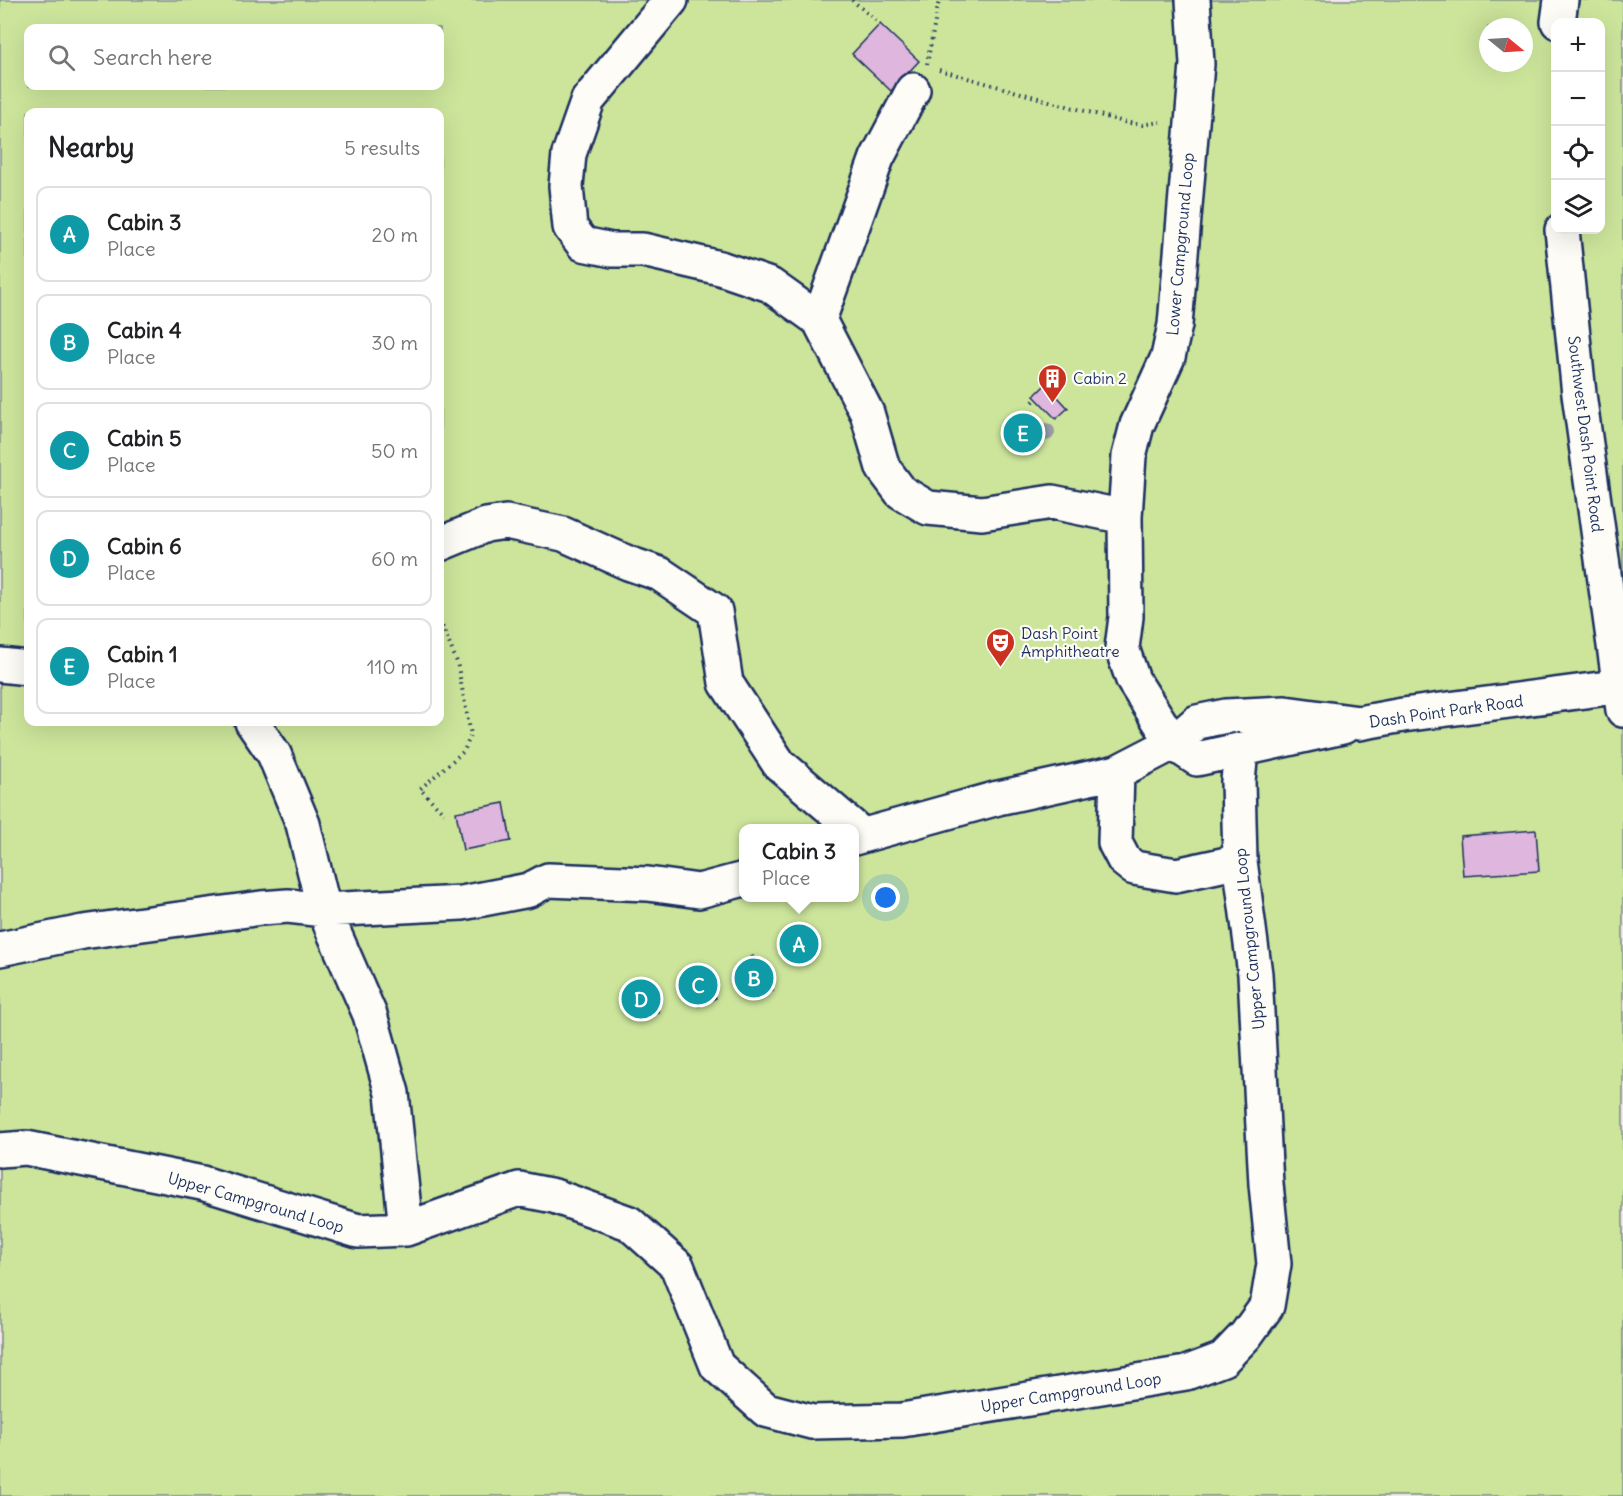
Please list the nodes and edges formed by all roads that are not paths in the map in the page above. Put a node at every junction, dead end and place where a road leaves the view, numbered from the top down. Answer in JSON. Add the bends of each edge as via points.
{"nodes":[{"id":1,"x":671,"y":0,"type":"edge"},
{"id":2,"x":1193,"y":0,"type":"edge"},
{"id":3,"x":1561,"y":0,"type":"edge"},
{"id":4,"x":1559,"y":18,"type":"edge"},
{"id":5,"x":920,"y":78,"type":"road end"},
{"id":6,"x":1562,"y":234,"type":"edge"},
{"id":7,"x":819,"y":320,"type":"junction"},
{"id":8,"x":1125,"y":517,"type":"junction"},
{"id":9,"x":444,"y":542,"type":"edge"},
{"id":10,"x":0,"y":665,"type":"edge"},
{"id":11,"x":24,"y":668,"type":"edge"},
{"id":12,"x":1622,"y":694,"type":"edge"},
{"id":13,"x":1359,"y":723,"type":"junction"},
{"id":14,"x":255,"y":726,"type":"edge"},
{"id":15,"x":1173,"y":743,"type":"junction"},
{"id":16,"x":1241,"y":751,"type":"junction"},
{"id":17,"x":1117,"y":772,"type":"junction"},
{"id":18,"x":847,"y":824,"type":"edge"},
{"id":19,"x":859,"y":831,"type":"edge"},
{"id":20,"x":1239,"y":861,"type":"junction"},
{"id":21,"x":739,"y":880,"type":"edge"},
{"id":22,"x":324,"y":910,"type":"junction"},
{"id":23,"x":0,"y":949,"type":"edge"},
{"id":24,"x":0,"y":1150,"type":"edge"},
{"id":25,"x":406,"y":1229,"type":"junction"}],
"edges":[{"from":1,"to":7,"type":"main road","via":[[588,100],[569,154],[566,186],[570,227],[583,244],[612,250],[643,250],[720,268],[770,285]]},
{"from":2,"to":8,"type":"main road","name":"Lower Campground Loop","via":[[1197,64],[1175,325],[1168,357],[1137,425],[1129,456]]},
{"from":3,"to":4,"type":"main road"},
{"from":5,"to":7,"type":"main road","via":[[877,158]]},
{"from":6,"to":12,"type":"main road","name":"Southwest Dash Point Road","via":[[1579,394]]},
{"from":7,"to":8,"type":"main road","via":[[867,413],[883,468],[901,492],[928,508],[982,513],[1052,502]]},
{"from":8,"to":15,"type":"main road","name":"Lower Campground Loop","via":[[1126,616],[1122,648],[1132,680]]},
{"from":9,"to":18,"type":"main road","via":[[486,525],[506,522],[563,534],[660,574],[715,611],[726,683],[779,764]]},
{"from":10,"to":11,"type":"main road"},
{"from":12,"to":13,"type":"main road","name":"Dash Point Park Road","via":[[1403,715]]},
{"from":13,"to":15,"type":"main road","name":"Dash Point Park Road","via":[[1285,713],[1226,716],[1197,722]]},
{"from":13,"to":16,"type":"main road"},
{"from":14,"to":22,"type":"main road","via":[[274,754],[303,824]]},
{"from":15,"to":16,"type":"main road","via":[[1197,759]]},
{"from":15,"to":17,"type":"main road"},
{"from":16,"to":20,"type":"main road","name":"Upper Campground Loop"},
{"from":17,"to":19,"type":"main road"},
{"from":17,"to":20,"type":"main road","via":[[1115,843],[1124,860],[1134,868],[1176,875]]},
{"from":20,"to":25,"type":"main road","name":"Upper Campground Loop","via":[[1255,975],[1274,1264],[1267,1306],[1223,1359],[1186,1373],[902,1420],[812,1422],[766,1410],[717,1366],[677,1266],[629,1223],[554,1196],[519,1189]]},
{"from":21,"to":22,"type":"main road","via":[[699,891],[648,884],[548,880],[529,890],[462,903]]},
{"from":22,"to":23,"type":"main road","via":[[261,908],[83,932]]},
{"from":22,"to":25,"type":"main road","via":[[370,1015],[392,1093]]},
{"from":24,"to":25,"type":"main road","name":"Upper Campground Loop","via":[[26,1148],[202,1183],[358,1231]]}]}
